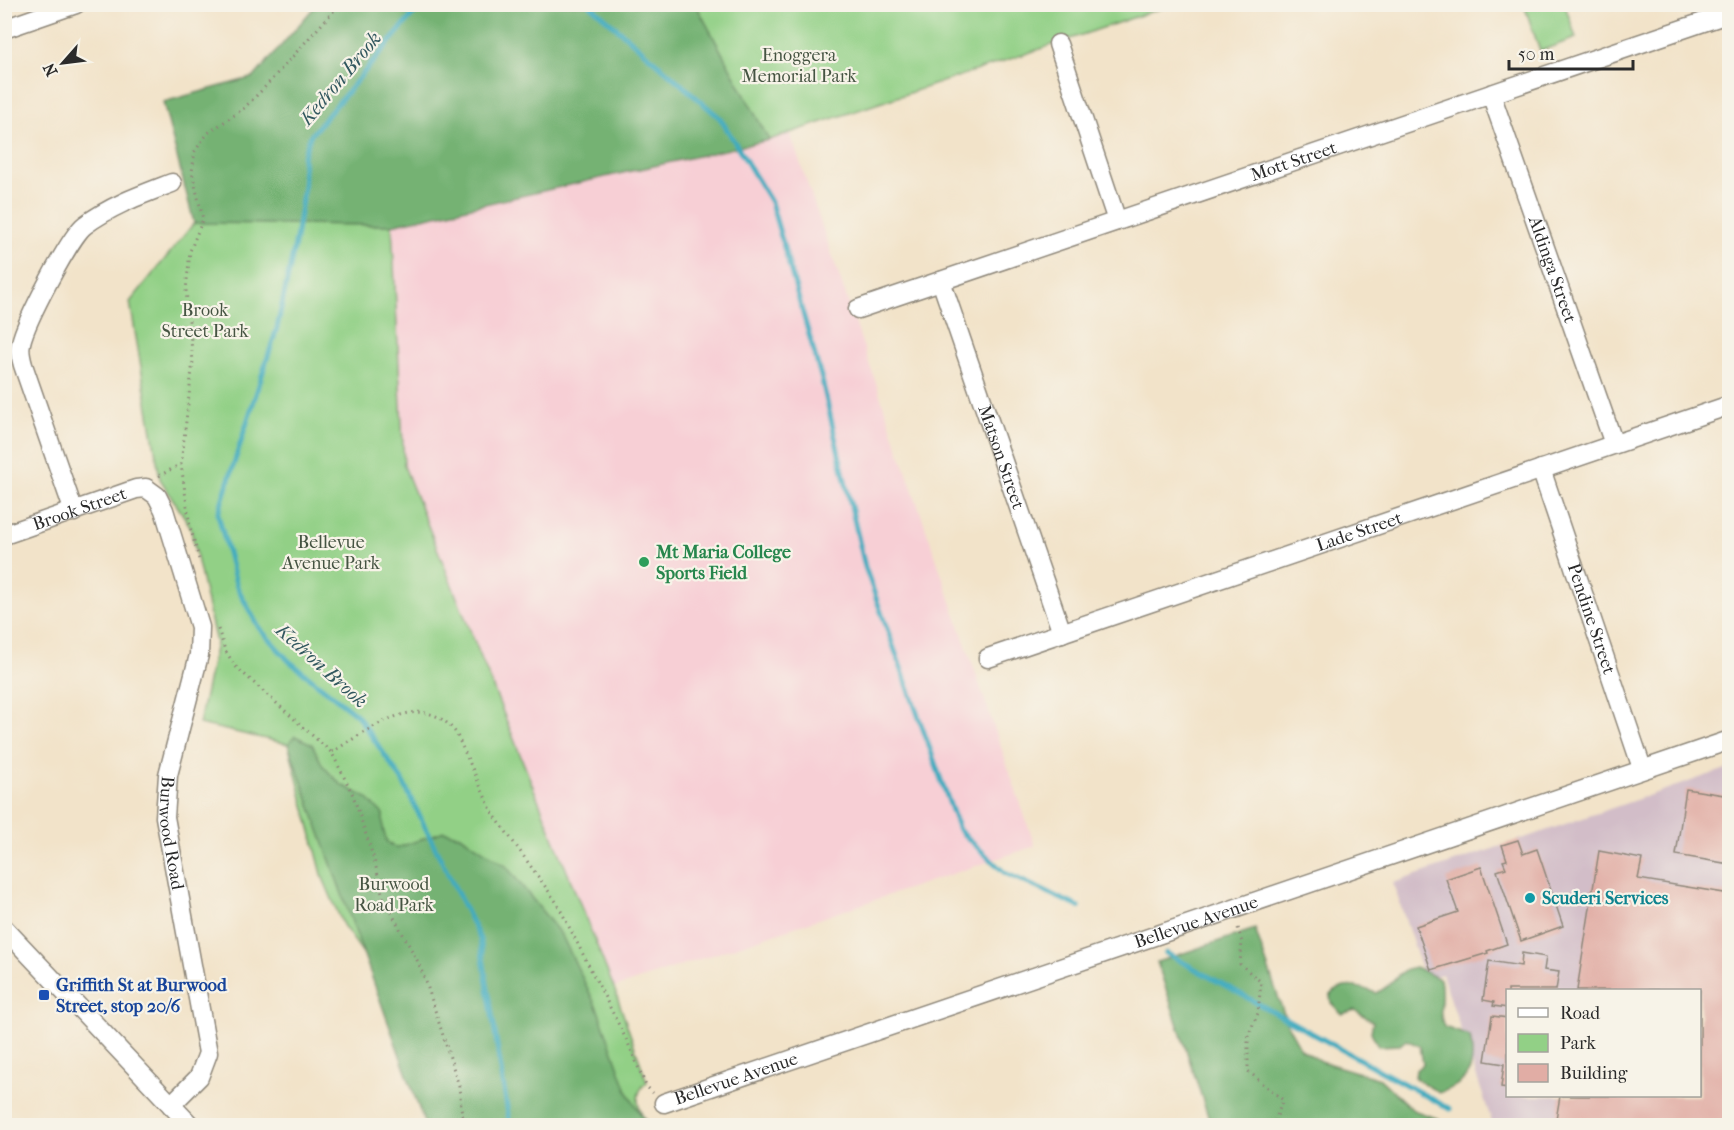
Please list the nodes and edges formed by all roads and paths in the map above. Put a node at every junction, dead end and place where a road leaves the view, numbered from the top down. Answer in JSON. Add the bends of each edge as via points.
{"nodes":[{"id":1,"x":76,"y":4,"type":"edge"},
{"id":2,"x":340,"y":4,"type":"edge"},
{"id":3,"x":1730,"y":13,"type":"edge"},
{"id":4,"x":4,"y":29,"type":"edge"},
{"id":5,"x":1058,"y":44,"type":"dead end"},
{"id":6,"x":1491,"y":94,"type":"junction"},
{"id":7,"x":172,"y":183,"type":"dead end"},
{"id":8,"x":1117,"y":221,"type":"junction"},
{"id":9,"x":941,"y":281,"type":"junction"},
{"id":10,"x":858,"y":309,"type":"dead end"},
{"id":11,"x":1730,"y":405,"type":"edge"},
{"id":12,"x":1614,"y":444,"type":"junction"},
{"id":13,"x":181,"y":464,"type":"junction"},
{"id":14,"x":1541,"y":469,"type":"junction"},
{"id":15,"x":153,"y":491,"type":"junction"},
{"id":16,"x":74,"y":512,"type":"junction"},
{"id":17,"x":4,"y":535,"type":"edge"},
{"id":18,"x":201,"y":567,"type":"dead end"},
{"id":19,"x":216,"y":620,"type":"dead end"},
{"id":20,"x":1062,"y":633,"type":"junction"},
{"id":21,"x":988,"y":658,"type":"dead end"},
{"id":22,"x":1730,"y":740,"type":"edge"},
{"id":23,"x":332,"y":753,"type":"junction"},
{"id":24,"x":1641,"y":768,"type":"junction"},
{"id":25,"x":4,"y":928,"type":"edge"},
{"id":26,"x":1238,"y":928,"type":"dead end"},
{"id":27,"x":664,"y":1103,"type":"joint"},
{"id":28,"x":171,"y":1105,"type":"junction"},
{"id":29,"x":191,"y":1125,"type":"edge"},
{"id":30,"x":463,"y":1125,"type":"edge"},
{"id":31,"x":1273,"y":1125,"type":"edge"}],
"edges":[{"from":1,"to":4,"type":"street"},
{"from":2,"to":13,"type":"path","via":[[264,89],[208,133],[195,151],[192,172],[203,219],[190,251],[186,290],[193,361]]},
{"from":3,"to":6,"type":"street","name":"Mott Street"},
{"from":5,"to":8,"type":"street"},
{"from":6,"to":8,"type":"street","name":"Mott Street"},
{"from":6,"to":12,"type":"street","name":"Aldinga Street"},
{"from":7,"to":16,"type":"street","via":[[120,203],[83,227],[69,245],[23,335],[23,365]]},
{"from":8,"to":9,"type":"street","name":"Mott Street"},
{"from":9,"to":10,"type":"street","name":"Mott Street"},
{"from":9,"to":20,"type":"street","name":"Matson Street"},
{"from":11,"to":12,"type":"street","name":"Lade Street"},
{"from":12,"to":14,"type":"street","name":"Lade Street"},
{"from":13,"to":15,"type":"path","via":[[159,476]]},
{"from":13,"to":18,"type":"path","via":[[189,526]]},
{"from":14,"to":20,"type":"street","name":"Lade Street"},
{"from":14,"to":24,"type":"street","name":"Pendine Street"},
{"from":15,"to":16,"type":"street","name":"Brook Street","via":[[136,489]]},
{"from":15,"to":28,"type":"street","name":"Burwood Road","via":[[177,549],[201,639],[168,775],[165,817],[207,1053],[199,1077]]},
{"from":16,"to":17,"type":"street","name":"Brook Street"},
{"from":19,"to":23,"type":"path","via":[[225,650],[235,666]]},
{"from":20,"to":21,"type":"street","name":"Lade Street"},
{"from":22,"to":24,"type":"street","name":"Bellevue Avenue"},
{"from":23,"to":27,"type":"path","via":[[395,716],[414,711],[449,723],[492,812],[558,903],[646,1086]]},
{"from":23,"to":30,"type":"path","via":[[353,795],[383,897],[426,982],[459,1086]]},
{"from":24,"to":27,"type":"street","name":"Bellevue Avenue"},
{"from":25,"to":28,"type":"street"},
{"from":26,"to":31,"type":"path","via":[[1242,942],[1240,964],[1261,982],[1258,1013],[1248,1036],[1248,1071],[1283,1100]]},
{"from":28,"to":29,"type":"street"}]}
